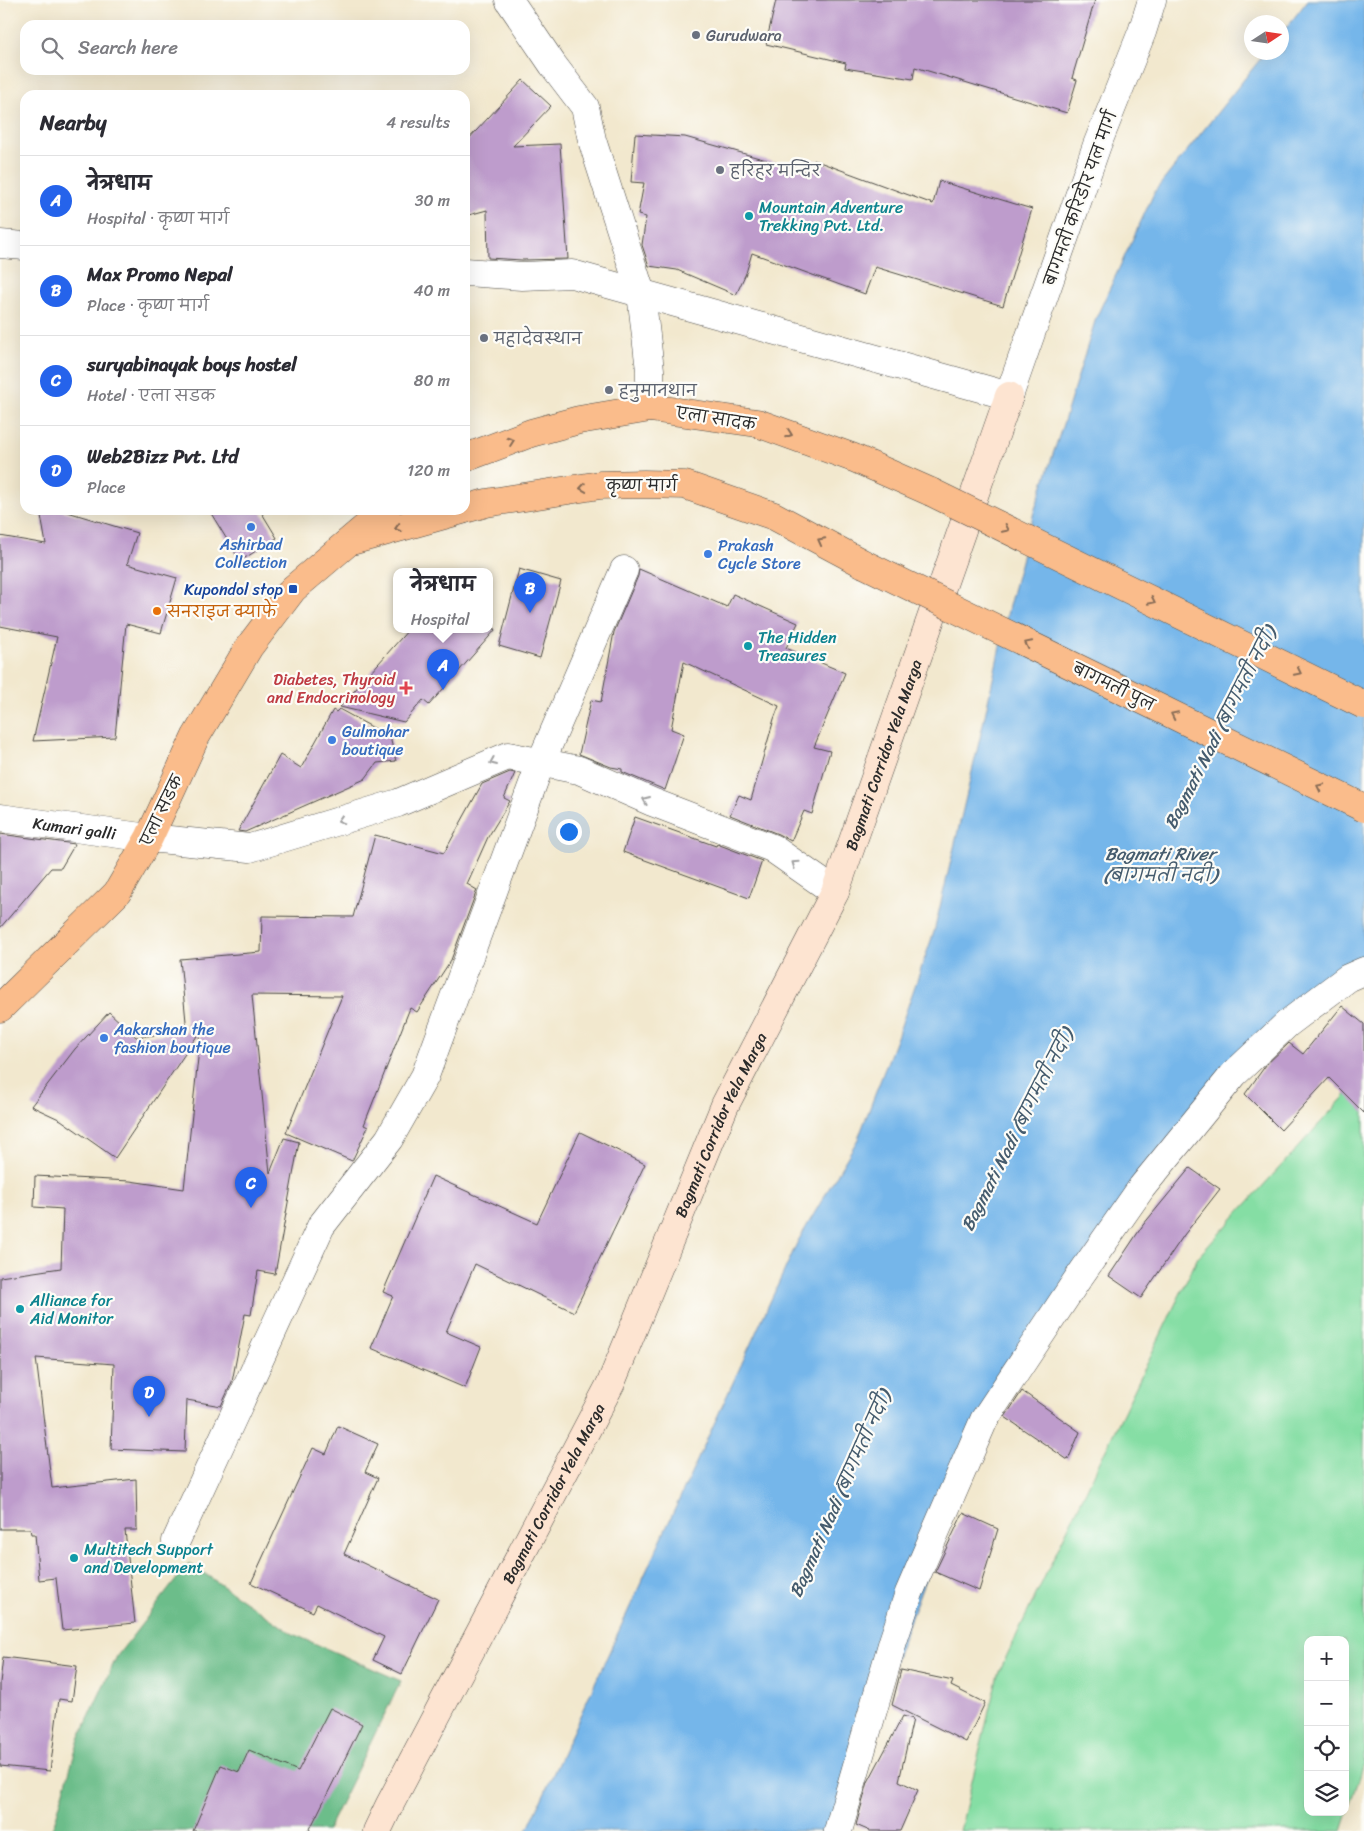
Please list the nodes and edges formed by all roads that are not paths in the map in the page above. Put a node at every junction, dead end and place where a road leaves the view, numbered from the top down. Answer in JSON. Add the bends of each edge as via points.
{"nodes":[{"id":1,"x":508,"y":0,"type":"edge"},
{"id":2,"x":1152,"y":0,"type":"edge"},
{"id":3,"x":0,"y":244,"type":"edge"},
{"id":4,"x":20,"y":246,"type":"edge"},
{"id":5,"x":470,"y":272,"type":"edge"},
{"id":6,"x":640,"y":294,"type":"junction"},
{"id":7,"x":1009,"y":396,"type":"junction"},
{"id":8,"x":650,"y":408,"type":"junction"},
{"id":9,"x":470,"y":456,"type":"edge"},
{"id":10,"x":470,"y":508,"type":"edge"},
{"id":11,"x":380,"y":515,"type":"edge"},
{"id":12,"x":446,"y":515,"type":"edge"},
{"id":13,"x":346,"y":543,"type":"junction"},
{"id":14,"x":864,"y":564,"type":"joint"},
{"id":15,"x":624,"y":570,"type":"dead end"},
{"id":16,"x":1364,"y":705,"type":"edge"},
{"id":17,"x":541,"y":762,"type":"junction"},
{"id":18,"x":1364,"y":808,"type":"edge"},
{"id":19,"x":0,"y":814,"type":"edge"},
{"id":20,"x":0,"y":818,"type":"edge"},
{"id":21,"x":149,"y":838,"type":"junction"},
{"id":22,"x":835,"y":892,"type":"junction"},
{"id":23,"x":1364,"y":972,"type":"edge"},
{"id":24,"x":0,"y":1008,"type":"edge"},
{"id":25,"x":176,"y":1541,"type":"dead end"},
{"id":26,"x":377,"y":1831,"type":"edge"},
{"id":27,"x":838,"y":1831,"type":"edge"}],
"edges":[{"from":1,"to":6,"type":"street","via":[[585,108]]},
{"from":2,"to":7,"type":"street","name":"बागमती करिडोर यल मार्ग"},
{"from":3,"to":4,"type":"street"},
{"from":5,"to":6,"type":"street","via":[[522,276],[572,274]]},
{"from":6,"to":7,"type":"street"},
{"from":6,"to":8,"type":"street","via":[[650,370]]},
{"from":7,"to":22,"type":"main road","name":"Bagmati Corridor Yela Marga"},
{"from":9,"to":8,"type":"main road","name":"एला सादक","one_way":true,"via":[[579,420]]},
{"from":8,"to":16,"type":"main road","name":"एला सादक","one_way":true,"bridge":true,"via":[[757,423],[854,458],[931,492]]},
{"from":14,"to":10,"type":"main road","name":"कृष्ण मार्ग","one_way":true,"via":[[774,516],[686,485],[600,485]]},
{"from":11,"to":13,"type":"main road"},
{"from":12,"to":13,"type":"main road","name":"कृष्ण मार्ग","one_way":true},
{"from":13,"to":21,"type":"main road","name":"एला सडक","via":[[294,589],[249,648],[195,738]]},
{"from":18,"to":14,"type":"main road","name":"बागमती पुल","one_way":true,"bridge":true},
{"from":15,"to":17,"type":"street"},
{"from":17,"to":21,"type":"street","one_way":true,"via":[[508,756],[398,803],[250,848]]},
{"from":22,"to":17,"type":"street","one_way":true,"via":[[772,848],[579,770]]},
{"from":17,"to":25,"type":"street","via":[[425,1076],[389,1139],[320,1226]]},
{"from":19,"to":21,"type":"street","name":"Kumari galli"},
{"from":20,"to":21,"type":"street","name":"Kumari galli"},
{"from":21,"to":24,"type":"main road","name":"एला सडक","via":[[117,893]]},
{"from":22,"to":26,"type":"main road","name":"Bagmati Corridor Yela Marga","via":[[725,1105],[611,1383]]},
{"from":23,"to":27,"type":"street","via":[[1348,978],[1287,1024],[1234,1074],[1142,1187],[984,1420],[909,1592]]}]}
